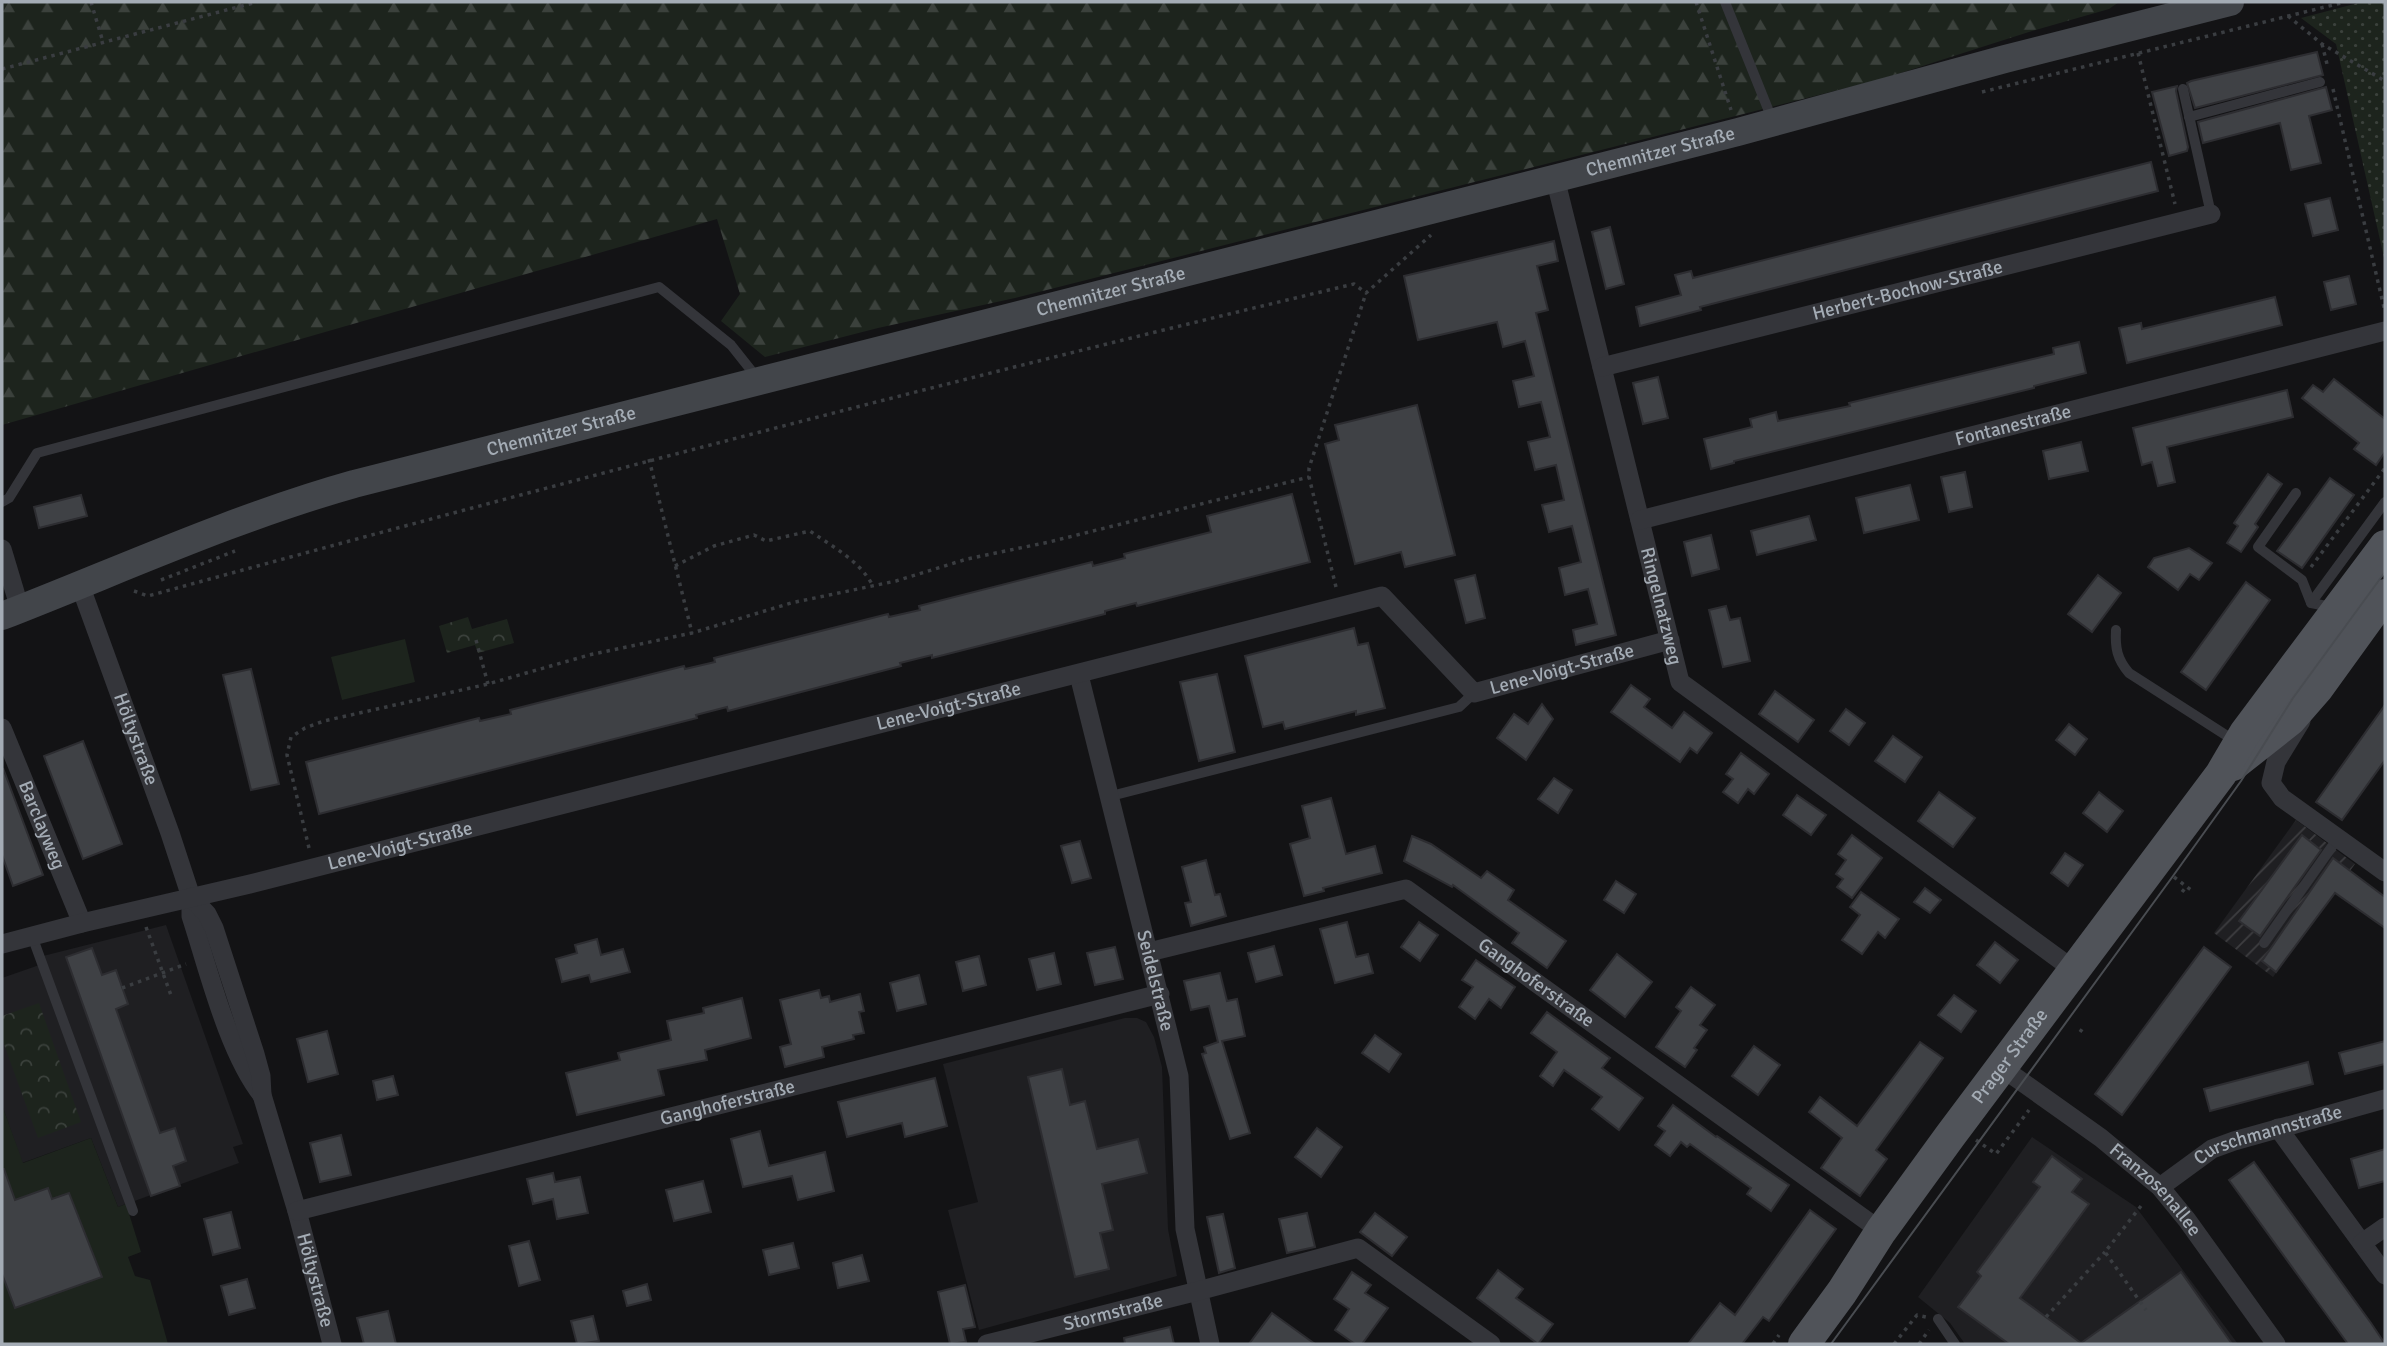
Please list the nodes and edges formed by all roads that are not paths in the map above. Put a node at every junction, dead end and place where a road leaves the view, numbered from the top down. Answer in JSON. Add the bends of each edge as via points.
{"nodes":[{"id":1,"x":1725,"y":2,"type":"edge"},
{"id":2,"x":2230,"y":2,"type":"edge"},
{"id":3,"x":2325,"y":82,"type":"road end"},
{"id":4,"x":2183,"y":89,"type":"dead end"},
{"id":5,"x":2189,"y":117,"type":"junction"},
{"id":6,"x":1773,"y":123,"type":"junction"},
{"id":7,"x":1555,"y":178,"type":"junction"},
{"id":8,"x":2211,"y":214,"type":"joint"},
{"id":9,"x":2385,"y":331,"type":"edge"},
{"id":10,"x":1602,"y":367,"type":"junction"},
{"id":11,"x":758,"y":380,"type":"junction"},
{"id":12,"x":2296,"y":493,"type":"dead end"},
{"id":13,"x":2,"y":502,"type":"edge"},
{"id":14,"x":2385,"y":502,"type":"edge"},
{"id":15,"x":1640,"y":520,"type":"junction"},
{"id":16,"x":2385,"y":546,"type":"edge"},
{"id":17,"x":2,"y":549,"type":"edge"},
{"id":18,"x":80,"y":585,"type":"junction"},
{"id":19,"x":2384,"y":599,"type":"edge"},
{"id":20,"x":2325,"y":606,"type":"junction"},
{"id":21,"x":11,"y":613,"type":"edge"},
{"id":22,"x":2116,"y":630,"type":"dead end"},
{"id":23,"x":1670,"y":640,"type":"junction"},
{"id":24,"x":1079,"y":675,"type":"junction"},
{"id":25,"x":2317,"y":689,"type":"junction"},
{"id":26,"x":1474,"y":694,"type":"junction"},
{"id":27,"x":2,"y":728,"type":"edge"},
{"id":28,"x":2239,"y":743,"type":"junction"},
{"id":29,"x":2221,"y":774,"type":"junction"},
{"id":30,"x":1111,"y":796,"type":"junction"},
{"id":31,"x":2338,"y":838,"type":"junction"},
{"id":32,"x":2385,"y":873,"type":"edge"},
{"id":33,"x":191,"y":897,"type":"junction"},
{"id":34,"x":82,"y":923,"type":"junction"},
{"id":35,"x":32,"y":936,"type":"junction"},
{"id":36,"x":2264,"y":943,"type":"dead end"},
{"id":37,"x":2,"y":944,"type":"edge"},
{"id":38,"x":1149,"y":952,"type":"junction"},
{"id":39,"x":2074,"y":970,"type":"junction"},
{"id":40,"x":1160,"y":995,"type":"junction"},
{"id":41,"x":2001,"y":1067,"type":"junction"},
{"id":42,"x":262,"y":1095,"type":"junction"},
{"id":43,"x":2385,"y":1099,"type":"edge"},
{"id":44,"x":2278,"y":1128,"type":"junction"},
{"id":45,"x":2160,"y":1186,"type":"junction"},
{"id":46,"x":133,"y":1211,"type":"dead end"},
{"id":47,"x":298,"y":1211,"type":"junction"},
{"id":48,"x":2385,"y":1227,"type":"edge"},
{"id":49,"x":1881,"y":1231,"type":"junction"},
{"id":50,"x":2362,"y":1243,"type":"junction"},
{"id":51,"x":2385,"y":1275,"type":"edge"},
{"id":52,"x":1198,"y":1291,"type":"junction"},
{"id":53,"x":1938,"y":1319,"type":"road end"},
{"id":54,"x":332,"y":1344,"type":"edge"},
{"id":55,"x":987,"y":1344,"type":"edge"},
{"id":56,"x":1210,"y":1344,"type":"edge"},
{"id":57,"x":1491,"y":1344,"type":"edge"},
{"id":58,"x":1804,"y":1344,"type":"edge"},
{"id":59,"x":1955,"y":1344,"type":"edge"},
{"id":60,"x":2276,"y":1344,"type":"edge"}],
"edges":[{"from":1,"to":6,"type":"lane"},
{"from":2,"to":6,"type":"main road","name":"Chemnitzer Straße","via":[[2149,15]]},
{"from":3,"to":5,"type":"lane"},
{"from":4,"to":5,"type":"lane"},
{"from":5,"to":8,"type":"lane"},
{"from":6,"to":7,"type":"main road","name":"Chemnitzer Straße"},
{"from":7,"to":10,"type":"street","name":"Ringelnatzweg"},
{"from":7,"to":11,"type":"main road","name":"Chemnitzer Straße"},
{"from":8,"to":10,"type":"street","name":"Herbert-Bochow-Straße"},
{"from":9,"to":15,"type":"street","name":"Fontanestraße"},
{"from":10,"to":15,"type":"street","name":"Ringelnatzweg"},
{"from":11,"to":13,"type":"lane","via":[[731,345],[659,287],[37,453]]},
{"from":11,"to":18,"type":"main road","name":"Chemnitzer Straße","via":[[311,496]]},
{"from":12,"to":20,"type":"lane","via":[[2258,547],[2302,580]]},
{"from":14,"to":20,"type":"lane"},
{"from":15,"to":23,"type":"street","name":"Ringelnatzweg"},
{"from":16,"to":20,"type":"main road","name":"Prager Straße"},
{"from":17,"to":21,"type":"street"},
{"from":18,"to":21,"type":"main road","name":"Chemnitzer Straße"},
{"from":18,"to":33,"type":"street","name":"Höltystraße"},
{"from":19,"to":25,"type":"main road","name":"Prager Straße"},
{"from":20,"to":28,"type":"main road","name":"Prager Straße"},
{"from":22,"to":28,"type":"lane","via":[[2115,647],[2129,673]]},
{"from":23,"to":26,"type":"street","name":"Lene-Voigt-Straße"},
{"from":23,"to":39,"type":"street","name":"Ringelnatzweg","via":[[1680,682]]},
{"from":24,"to":26,"type":"street","name":"Lene-Voigt-Straße","via":[[1382,596]]},
{"from":24,"to":30,"type":"street","name":"Seidelstraße"},
{"from":24,"to":33,"type":"street","name":"Lene-Voigt-Straße"},
{"from":25,"to":29,"type":"main road","name":"Prager Straße","via":[[2282,727]]},
{"from":25,"to":31,"type":"street","via":[[2276,762],[2271,783],[2283,798]]},
{"from":26,"to":30,"type":"lane","via":[[1459,707]]},
{"from":27,"to":34,"type":"street","name":"Barclayweg"},
{"from":28,"to":29,"type":"main road","name":"Prager Straße"},
{"from":29,"to":39,"type":"main road","name":"Prager Straße"},
{"from":30,"to":38,"type":"street","name":"Seidelstraße"},
{"from":31,"to":32,"type":"street"},
{"from":31,"to":36,"type":"lane"},
{"from":33,"to":34,"type":"street"},
{"from":33,"to":42,"type":"street","name":"Höltystraße","via":[[191,915],[233,1041]]},
{"from":33,"to":42,"type":"street","name":"Höltystraße","via":[[214,928],[255,1054]]},
{"from":34,"to":35,"type":"street"},
{"from":35,"to":37,"type":"street"},
{"from":35,"to":46,"type":"lane"},
{"from":38,"to":40,"type":"street","name":"Seidelstraße"},
{"from":38,"to":49,"type":"street","name":"Ganghoferstraße","via":[[1406,889]]},
{"from":39,"to":41,"type":"main road","name":"Prager Straße"},
{"from":40,"to":47,"type":"street","name":"Ganghoferstraße"},
{"from":40,"to":52,"type":"street","name":"Seidelstraße","via":[[1179,1076],[1185,1229]]},
{"from":41,"to":45,"type":"street","name":"Franzosenallee"},
{"from":41,"to":49,"type":"main road","name":"Prager Straße"},
{"from":42,"to":47,"type":"street","name":"Höltystraße"},
{"from":43,"to":44,"type":"street","name":"Curschmannstraße"},
{"from":44,"to":45,"type":"street","name":"Curschmannstraße","via":[[2212,1149]]},
{"from":44,"to":50,"type":"street"},
{"from":45,"to":60,"type":"street","name":"Franzosenallee"},
{"from":47,"to":54,"type":"street","name":"Höltystraße"},
{"from":48,"to":50,"type":"street"},
{"from":49,"to":58,"type":"main road","name":"Prager Straße"},
{"from":50,"to":51,"type":"street"},
{"from":52,"to":55,"type":"street","name":"Stormstraße"},
{"from":52,"to":56,"type":"street","name":"Seidelstraße"},
{"from":52,"to":57,"type":"street","name":"Stormstraße","via":[[1358,1248]]},
{"from":53,"to":59,"type":"lane"}]}
